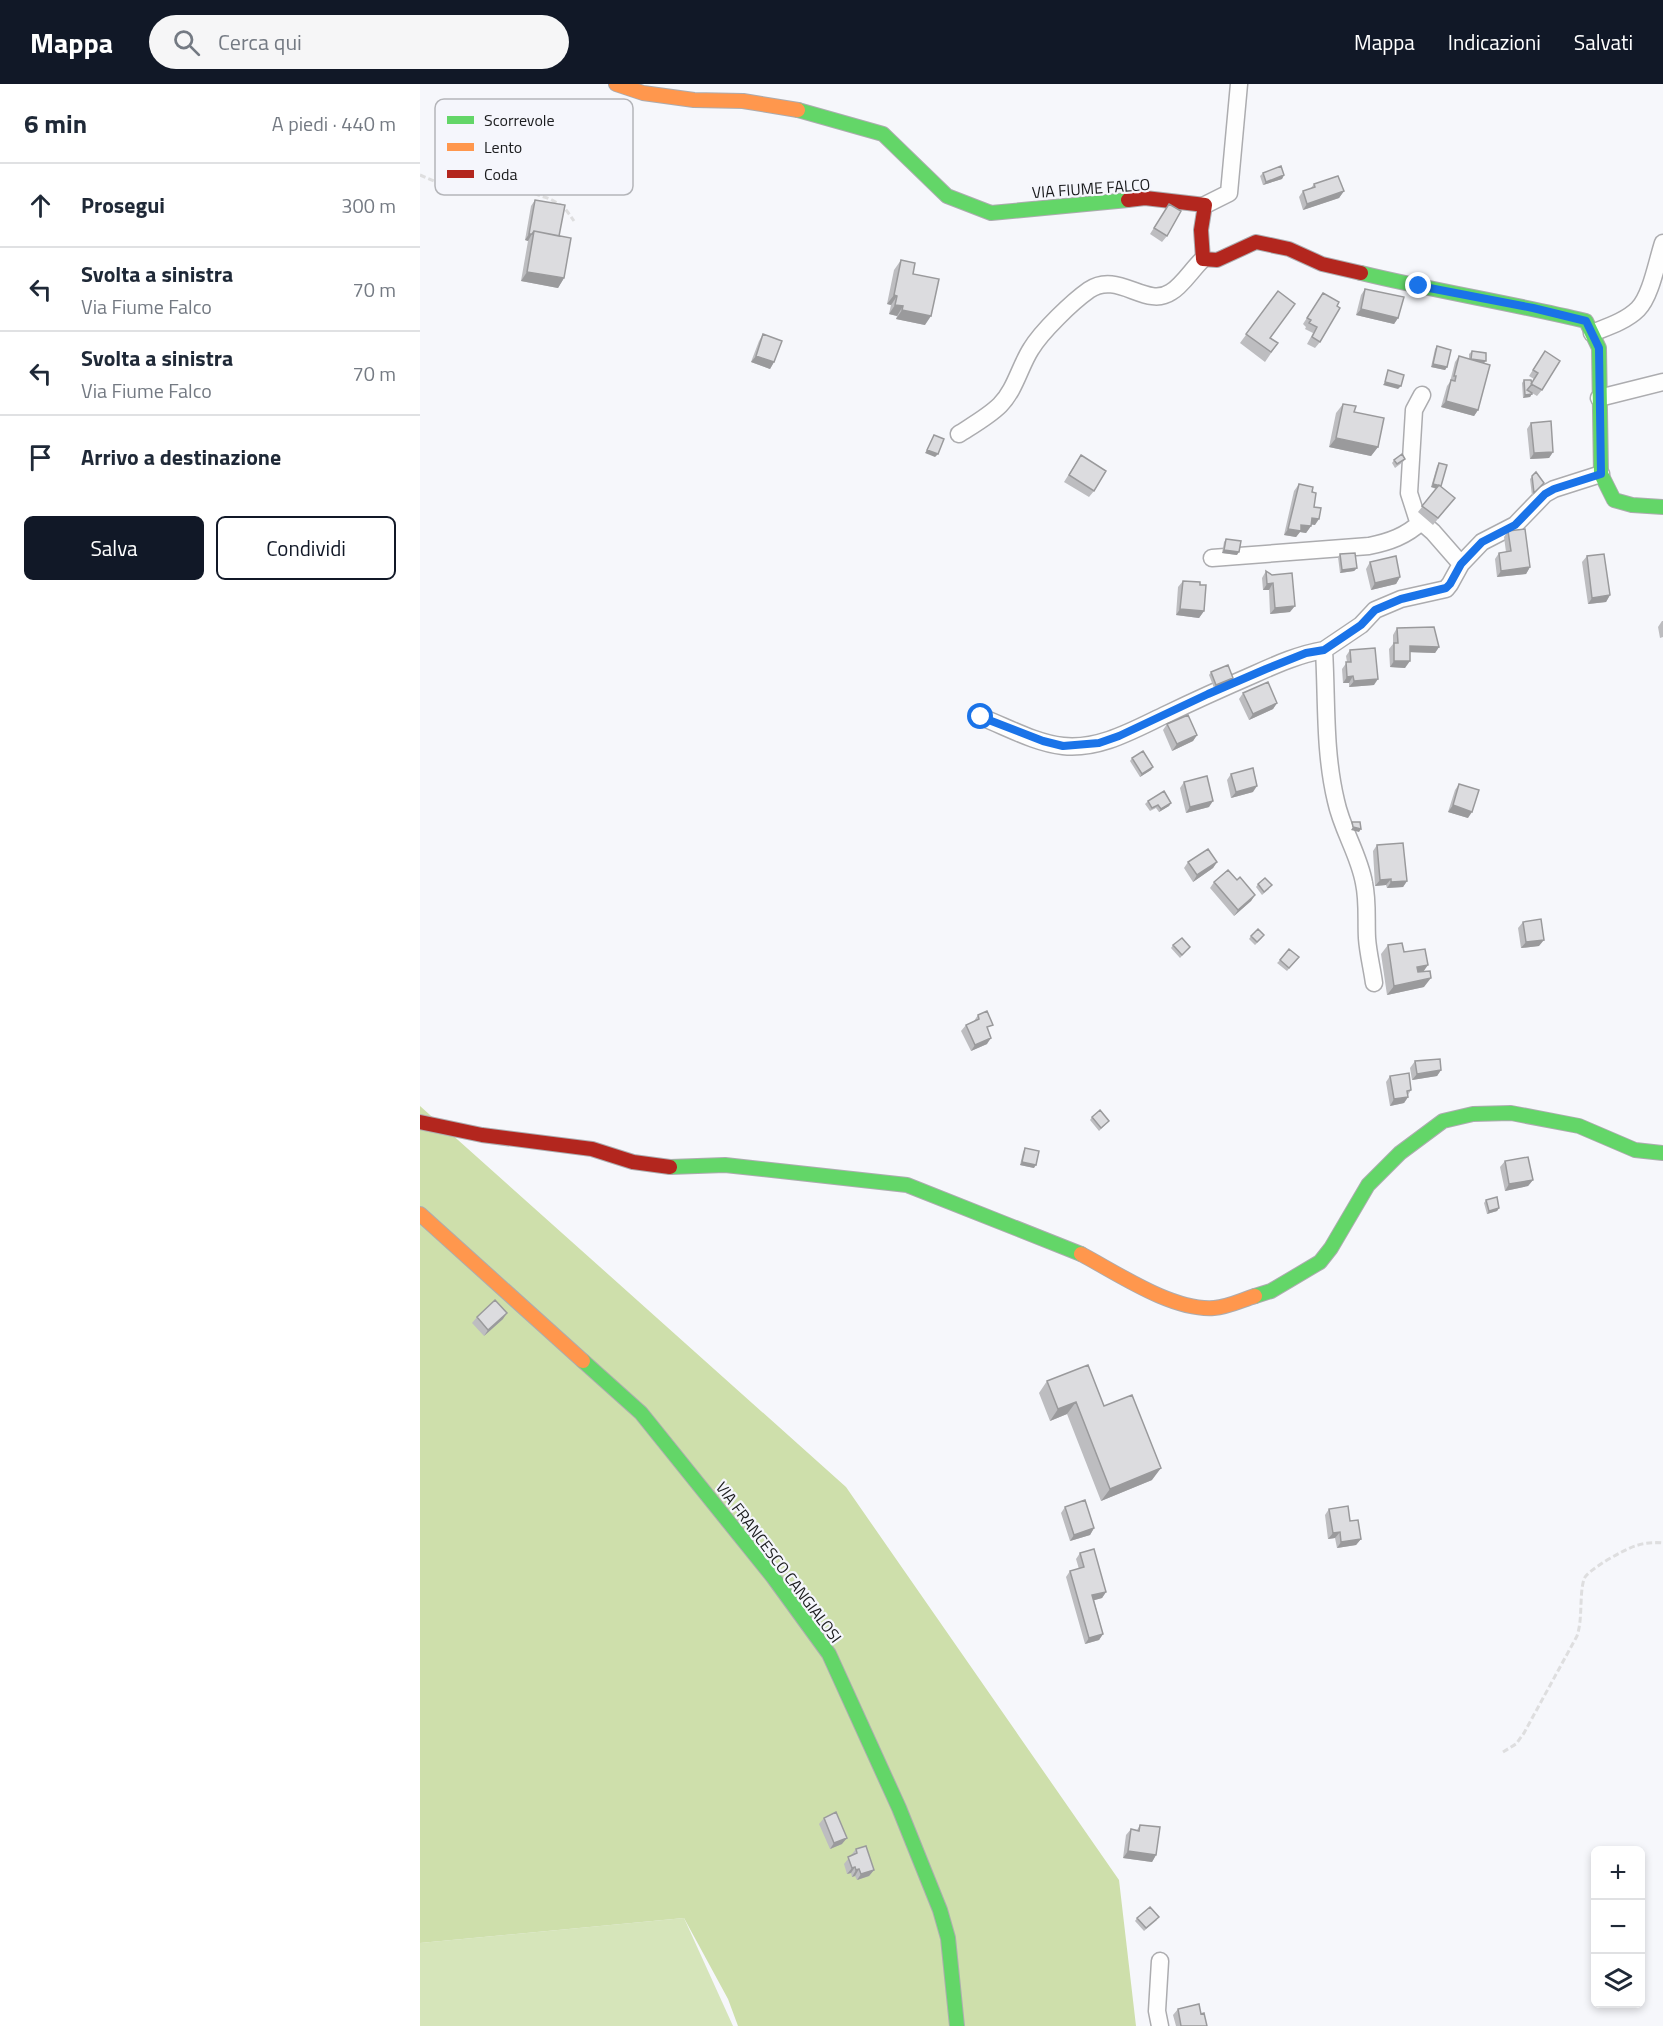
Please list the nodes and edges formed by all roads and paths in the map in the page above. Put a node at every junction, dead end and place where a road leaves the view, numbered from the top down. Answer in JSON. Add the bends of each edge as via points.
{"nodes":[{"id":1,"x":616,"y":84,"type":"edge"},
{"id":2,"x":1239,"y":84,"type":"edge"},
{"id":3,"x":420,"y":175,"type":"edge"},
{"id":4,"x":435,"y":182,"type":"edge"},
{"id":5,"x":539,"y":195,"type":"edge"},
{"id":6,"x":1205,"y":205,"type":"junction"},
{"id":7,"x":574,"y":221,"type":"dead end"},
{"id":8,"x":1663,"y":243,"type":"edge"},
{"id":9,"x":1203,"y":259,"type":"junction"},
{"id":10,"x":1592,"y":333,"type":"junction"},
{"id":11,"x":1663,"y":382,"type":"edge"},
{"id":12,"x":1422,"y":395,"type":"dead end"},
{"id":13,"x":1599,"y":398,"type":"junction"},
{"id":14,"x":959,"y":434,"type":"dead end"},
{"id":15,"x":1601,"y":474,"type":"junction"},
{"id":16,"x":1663,"y":507,"type":"edge"},
{"id":17,"x":1421,"y":522,"type":"junction"},
{"id":18,"x":1212,"y":558,"type":"dead end"},
{"id":19,"x":1461,"y":564,"type":"junction"},
{"id":20,"x":1324,"y":650,"type":"junction"},
{"id":21,"x":981,"y":717,"type":"dead end"},
{"id":22,"x":1374,"y":983,"type":"dead end"},
{"id":23,"x":420,"y":1122,"type":"edge"},
{"id":24,"x":1663,"y":1153,"type":"edge"},
{"id":25,"x":420,"y":1214,"type":"edge"},
{"id":26,"x":1663,"y":1543,"type":"edge"},
{"id":27,"x":1503,"y":1752,"type":"dead end"},
{"id":28,"x":1160,"y":1960,"type":"dead end"},
{"id":29,"x":957,"y":2026,"type":"edge"},
{"id":30,"x":1160,"y":2026,"type":"edge"}],
"edges":[{"from":1,"to":6,"type":"street","name":"VIA FIUME FALCO","via":[[644,93],[694,100],[783,106],[883,134],[947,196],[991,213],[1145,198]]},
{"from":2,"to":6,"type":"street","via":[[1229,193]]},
{"from":3,"to":4,"type":"path"},
{"from":5,"to":7,"type":"path","via":[[564,207]]},
{"from":6,"to":9,"type":"street","via":[[1201,230]]},
{"from":8,"to":10,"type":"street","via":[[1645,300],[1638,309]]},
{"from":9,"to":10,"type":"street","via":[[1217,260],[1256,242],[1288,249],[1322,264],[1586,321]]},
{"from":9,"to":14,"type":"street","via":[[1171,293],[1161,296],[1110,283],[1089,290],[1031,348],[1001,404]]},
{"from":10,"to":13,"type":"street","via":[[1599,348]]},
{"from":11,"to":13,"type":"street"},
{"from":12,"to":17,"type":"street","via":[[1414,410],[1409,493]]},
{"from":13,"to":15,"type":"street"},
{"from":15,"to":16,"type":"street","via":[[1614,501]]},
{"from":15,"to":19,"type":"street","via":[[1545,494],[1515,525],[1482,542]]},
{"from":17,"to":18,"type":"street","via":[[1404,535],[1369,546]]},
{"from":17,"to":19,"type":"street"},
{"from":19,"to":20,"type":"street","via":[[1446,588],[1375,610],[1361,625]]},
{"from":20,"to":21,"type":"street","via":[[1266,669],[1099,743],[1063,746]]},
{"from":20,"to":22,"type":"street","via":[[1330,774],[1365,885]]},
{"from":23,"to":24,"type":"street","via":[[482,1135],[592,1149],[633,1162],[669,1167],[725,1165],[907,1185],[1082,1254],[1142,1288],[1204,1308],[1217,1308],[1271,1292],[1320,1262],[1368,1185],[1400,1153],[1443,1121],[1473,1114],[1511,1113],[1579,1126],[1635,1150]]},
{"from":25,"to":29,"type":"street","name":"VIA FRANCESCO CANGIALOSI","via":[[641,1413],[773,1576],[829,1654],[940,1910],[948,1938]]},
{"from":26,"to":27,"type":"path","via":[[1633,1546],[1588,1572],[1577,1636],[1524,1733]]},
{"from":28,"to":30,"type":"street"}]}
